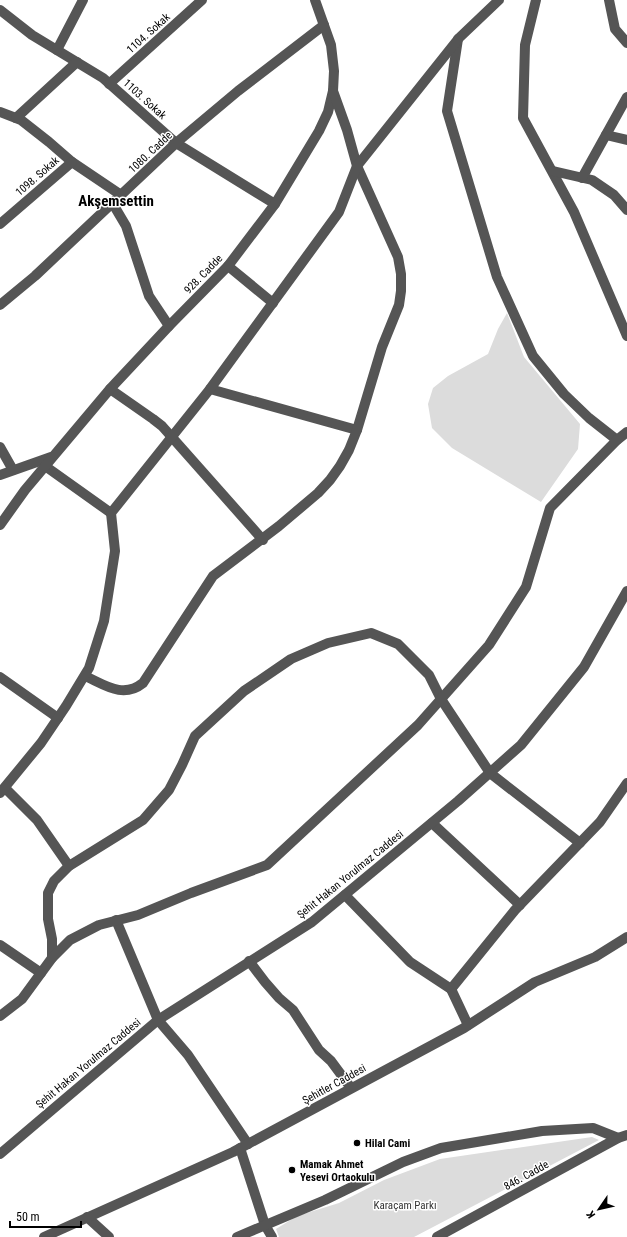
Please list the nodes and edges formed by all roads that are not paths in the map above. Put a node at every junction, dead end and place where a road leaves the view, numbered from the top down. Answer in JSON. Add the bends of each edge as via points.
{"nodes":[{"id":1,"x":83,"y":0,"type":"edge"},
{"id":2,"x":202,"y":0,"type":"edge"},
{"id":3,"x":315,"y":0,"type":"edge"},
{"id":4,"x":499,"y":0,"type":"edge"},
{"id":5,"x":536,"y":0,"type":"edge"},
{"id":6,"x":609,"y":0,"type":"edge"},
{"id":7,"x":0,"y":10,"type":"edge"},
{"id":8,"x":324,"y":25,"type":"junction"},
{"id":9,"x":458,"y":38,"type":"junction"},
{"id":10,"x":627,"y":43,"type":"edge"},
{"id":11,"x":57,"y":50,"type":"junction"},
{"id":12,"x":77,"y":62,"type":"junction"},
{"id":13,"x":109,"y":84,"type":"junction"},
{"id":14,"x":333,"y":91,"type":"junction"},
{"id":15,"x":627,"y":97,"type":"edge"},
{"id":16,"x":0,"y":112,"type":"edge"},
{"id":17,"x":16,"y":118,"type":"junction"},
{"id":18,"x":606,"y":135,"type":"junction"},
{"id":19,"x":627,"y":140,"type":"edge"},
{"id":20,"x":176,"y":143,"type":"junction"},
{"id":21,"x":72,"y":162,"type":"junction"},
{"id":22,"x":357,"y":166,"type":"junction"},
{"id":23,"x":553,"y":171,"type":"junction"},
{"id":24,"x":582,"y":178,"type":"junction"},
{"id":25,"x":121,"y":195,"type":"junction"},
{"id":26,"x":113,"y":204,"type":"junction"},
{"id":27,"x":275,"y":204,"type":"junction"},
{"id":28,"x":627,"y":210,"type":"edge"},
{"id":29,"x":0,"y":224,"type":"edge"},
{"id":30,"x":228,"y":266,"type":"junction"},
{"id":31,"x":273,"y":303,"type":"junction"},
{"id":32,"x":0,"y":305,"type":"edge"},
{"id":33,"x":168,"y":326,"type":"junction"},
{"id":34,"x":627,"y":336,"type":"edge"},
{"id":35,"x":210,"y":389,"type":"junction"},
{"id":36,"x":110,"y":390,"type":"junction"},
{"id":37,"x":357,"y":430,"type":"junction"},
{"id":38,"x":627,"y":432,"type":"edge"},
{"id":39,"x":171,"y":437,"type":"junction"},
{"id":40,"x":617,"y":440,"type":"junction"},
{"id":41,"x":0,"y":447,"type":"edge"},
{"id":42,"x":53,"y":457,"type":"junction"},
{"id":43,"x":45,"y":466,"type":"junction"},
{"id":44,"x":13,"y":470,"type":"junction"},
{"id":45,"x":0,"y":475,"type":"edge"},
{"id":46,"x":111,"y":513,"type":"junction"},
{"id":47,"x":0,"y":525,"type":"edge"},
{"id":48,"x":263,"y":540,"type":"junction"},
{"id":49,"x":627,"y":591,"type":"edge"},
{"id":50,"x":85,"y":676,"type":"junction"},
{"id":51,"x":0,"y":677,"type":"edge"},
{"id":52,"x":441,"y":699,"type":"junction"},
{"id":53,"x":58,"y":718,"type":"junction"},
{"id":54,"x":490,"y":772,"type":"junction"},
{"id":55,"x":627,"y":783,"type":"edge"},
{"id":56,"x":2,"y":791,"type":"edge"},
{"id":57,"x":432,"y":823,"type":"junction"},
{"id":58,"x":580,"y":843,"type":"junction"},
{"id":59,"x":69,"y":866,"type":"junction"},
{"id":60,"x":345,"y":895,"type":"junction"},
{"id":61,"x":520,"y":905,"type":"junction"},
{"id":62,"x":116,"y":920,"type":"junction"},
{"id":63,"x":627,"y":937,"type":"edge"},
{"id":64,"x":0,"y":945,"type":"edge"},
{"id":65,"x":52,"y":958,"type":"junction"},
{"id":66,"x":249,"y":962,"type":"junction"},
{"id":67,"x":41,"y":973,"type":"junction"},
{"id":68,"x":451,"y":989,"type":"junction"},
{"id":69,"x":0,"y":1016,"type":"edge"},
{"id":70,"x":158,"y":1020,"type":"junction"},
{"id":71,"x":468,"y":1025,"type":"junction"},
{"id":72,"x":351,"y":1088,"type":"junction"},
{"id":73,"x":622,"y":1136,"type":"edge"},
{"id":74,"x":244,"y":1146,"type":"junction"},
{"id":75,"x":0,"y":1154,"type":"edge"},
{"id":76,"x":88,"y":1217,"type":"junction"},
{"id":77,"x":265,"y":1225,"type":"junction"},
{"id":78,"x":44,"y":1237,"type":"edge"},
{"id":79,"x":109,"y":1237,"type":"edge"},
{"id":80,"x":237,"y":1237,"type":"edge"},
{"id":81,"x":272,"y":1237,"type":"edge"},
{"id":82,"x":437,"y":1237,"type":"edge"}],
"edges":[{"from":1,"to":11,"type":"street"},
{"from":2,"to":13,"type":"street","name":"1104. Sokak"},
{"from":3,"to":8,"type":"street","name":"928. Cadde"},
{"from":4,"to":9,"type":"street"},
{"from":5,"to":23,"type":"street","via":[[525,45],[523,118]]},
{"from":6,"to":10,"type":"street","via":[[615,29]]},
{"from":7,"to":11,"type":"street","name":"1103. Sokak","via":[[32,35]]},
{"from":8,"to":14,"type":"street","name":"928. Cadde","via":[[331,45]]},
{"from":8,"to":20,"type":"street","name":"1080. Cadde","via":[[238,91]]},
{"from":9,"to":22,"type":"street"},
{"from":9,"to":40,"type":"street","via":[[447,111],[497,277],[533,356],[564,394]]},
{"from":11,"to":12,"type":"street","name":"1103. Sokak"},
{"from":12,"to":13,"type":"street","name":"1103. Sokak"},
{"from":12,"to":17,"type":"street"},
{"from":13,"to":20,"type":"street","name":"1103. Sokak"},
{"from":14,"to":22,"type":"street"},
{"from":14,"to":27,"type":"street","name":"928. Cadde","via":[[328,112],[319,131]]},
{"from":15,"to":18,"type":"street"},
{"from":16,"to":17,"type":"street"},
{"from":17,"to":21,"type":"street"},
{"from":18,"to":19,"type":"street"},
{"from":18,"to":24,"type":"street"},
{"from":20,"to":25,"type":"street","name":"1080. Cadde"},
{"from":20,"to":27,"type":"street","name":"1103. Sokak"},
{"from":21,"to":25,"type":"street"},
{"from":21,"to":29,"type":"street","name":"1098. Sokak"},
{"from":22,"to":31,"type":"street","via":[[339,212]]},
{"from":22,"to":37,"type":"street","via":[[398,257],[401,280],[398,305],[382,347]]},
{"from":23,"to":24,"type":"street"},
{"from":23,"to":34,"type":"street","via":[[574,212]]},
{"from":24,"to":28,"type":"street","via":[[592,180],[614,195]]},
{"from":25,"to":26,"type":"street","name":"1080. Cadde"},
{"from":26,"to":32,"type":"street","name":"1080. Cadde"},
{"from":26,"to":33,"type":"street","via":[[126,226],[149,296]]},
{"from":27,"to":30,"type":"street","name":"928. Cadde"},
{"from":30,"to":31,"type":"street"},
{"from":30,"to":33,"type":"street","name":"928. Cadde"},
{"from":31,"to":35,"type":"street"},
{"from":33,"to":36,"type":"street","name":"928. Cadde"},
{"from":35,"to":37,"type":"street"},
{"from":35,"to":39,"type":"street"},
{"from":36,"to":39,"type":"street","via":[[153,419]]},
{"from":36,"to":42,"type":"street","name":"928. Cadde"},
{"from":37,"to":48,"type":"street","via":[[349,450],[330,480]]},
{"from":38,"to":40,"type":"street"},
{"from":39,"to":46,"type":"street"},
{"from":39,"to":48,"type":"street"},
{"from":40,"to":52,"type":"street","via":[[550,508],[526,588],[489,645]]},
{"from":41,"to":44,"type":"street"},
{"from":42,"to":43,"type":"street","name":"928. Cadde"},
{"from":42,"to":44,"type":"street"},
{"from":43,"to":46,"type":"street"},
{"from":43,"to":47,"type":"street","name":"928. Cadde"},
{"from":44,"to":45,"type":"street"},
{"from":46,"to":50,"type":"street","via":[[115,551],[104,621]]},
{"from":48,"to":50,"type":"street","via":[[213,576],[143,683],[128,691],[121,691]]},
{"from":49,"to":54,"type":"street","name":"Şehit Hakan Yorulmaz Caddesi","via":[[584,666],[521,745]]},
{"from":50,"to":53,"type":"street"},
{"from":51,"to":53,"type":"street"},
{"from":52,"to":54,"type":"street"},
{"from":52,"to":59,"type":"street","via":[[429,675],[398,644],[371,633],[328,643],[291,659],[244,691],[195,736],[169,790],[143,820]]},
{"from":52,"to":62,"type":"street","via":[[418,724],[267,865],[138,915]]},
{"from":53,"to":56,"type":"street","via":[[41,744]]},
{"from":54,"to":57,"type":"street","name":"Şehit Hakan Yorulmaz Caddesi"},
{"from":54,"to":58,"type":"street"},
{"from":55,"to":58,"type":"street","via":[[600,822]]},
{"from":56,"to":59,"type":"street","via":[[38,820]]},
{"from":57,"to":60,"type":"street","name":"Şehit Hakan Yorulmaz Caddesi"},
{"from":57,"to":61,"type":"street"},
{"from":58,"to":61,"type":"street"},
{"from":59,"to":65,"type":"street","via":[[54,881],[48,893]]},
{"from":60,"to":66,"type":"street","name":"Şehit Hakan Yorulmaz Caddesi","via":[[312,922]]},
{"from":60,"to":68,"type":"street","via":[[410,962]]},
{"from":61,"to":68,"type":"street"},
{"from":62,"to":65,"type":"street","via":[[99,924],[70,940]]},
{"from":62,"to":70,"type":"street"},
{"from":63,"to":71,"type":"street","name":"Şehitler Caddesi","via":[[595,957],[535,982]]},
{"from":64,"to":67,"type":"street"},
{"from":65,"to":67,"type":"street"},
{"from":66,"to":70,"type":"street","name":"Şehit Hakan Yorulmaz Caddesi"},
{"from":66,"to":72,"type":"street","via":[[269,988],[293,1010],[319,1050],[331,1061]]},
{"from":67,"to":69,"type":"street","via":[[22,1000]]},
{"from":68,"to":71,"type":"street"},
{"from":70,"to":74,"type":"street","via":[[188,1055]]},
{"from":70,"to":75,"type":"street","name":"Şehit Hakan Yorulmaz Caddesi"},
{"from":71,"to":72,"type":"street","name":"Şehitler Caddesi"},
{"from":72,"to":74,"type":"street","name":"Şehitler Caddesi"},
{"from":73,"to":77,"type":"street","via":[[593,1128],[542,1131],[441,1148],[404,1162]]},
{"from":73,"to":82,"type":"street","name":"846. Cadde"},
{"from":74,"to":76,"type":"street","name":"Şehitler Caddesi"},
{"from":74,"to":77,"type":"street"},
{"from":76,"to":78,"type":"street","name":"Şehitler Caddesi"},
{"from":76,"to":79,"type":"street"},
{"from":77,"to":80,"type":"street"},
{"from":77,"to":81,"type":"street"}]}
